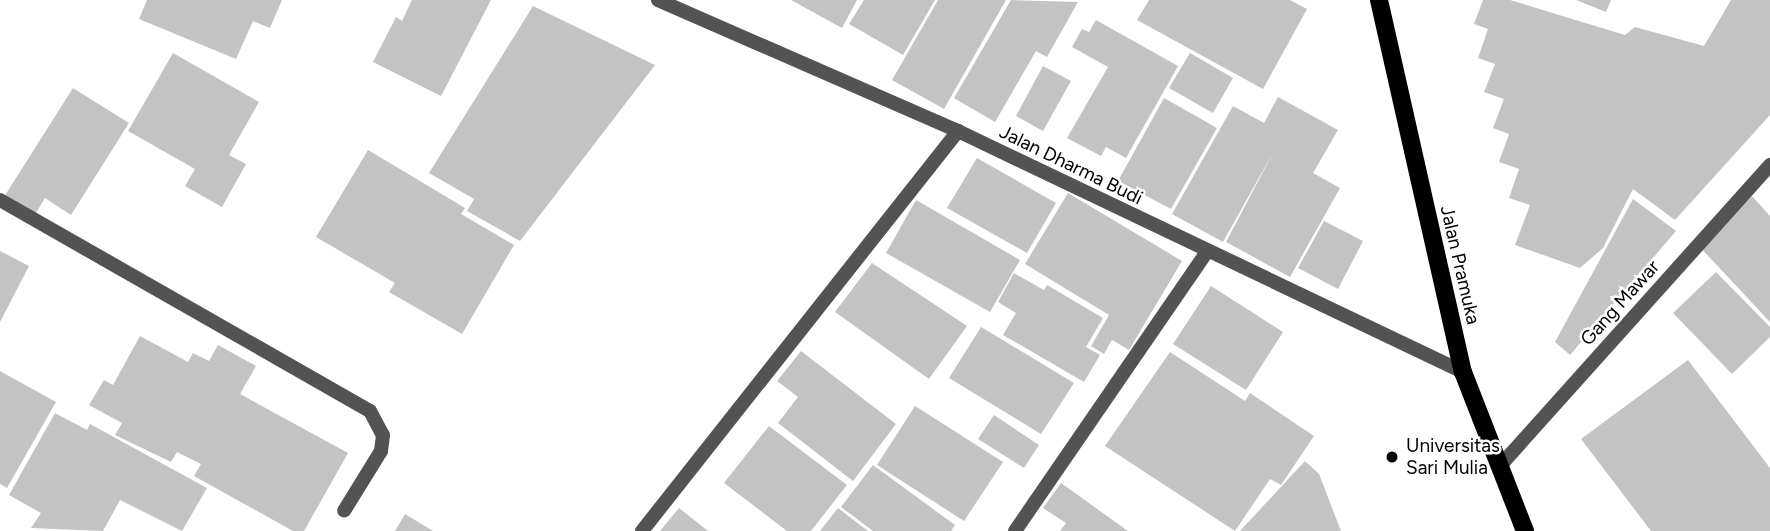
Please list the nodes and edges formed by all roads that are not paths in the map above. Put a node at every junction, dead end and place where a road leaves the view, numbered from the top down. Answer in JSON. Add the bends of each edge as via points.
{"nodes":[{"id":1,"x":658,"y":0,"type":"edge"},
{"id":2,"x":1379,"y":0,"type":"edge"},
{"id":3,"x":958,"y":131,"type":"junction"},
{"id":4,"x":1770,"y":166,"type":"edge"},
{"id":5,"x":0,"y":200,"type":"edge"},
{"id":6,"x":1206,"y":253,"type":"junction"},
{"id":7,"x":1462,"y":372,"type":"junction"},
{"id":8,"x":1499,"y":467,"type":"junction"},
{"id":9,"x":344,"y":511,"type":"dead end"},
{"id":10,"x":642,"y":531,"type":"edge"},
{"id":11,"x":1014,"y":531,"type":"edge"},
{"id":12,"x":1525,"y":531,"type":"edge"}],
"edges":[{"from":1,"to":3,"type":"street","name":"Jalan Dharma Budi"},
{"from":2,"to":7,"type":"main road","name":"Jalan Pramuka"},
{"from":3,"to":6,"type":"street","name":"Jalan Dharma Budi"},
{"from":3,"to":10,"type":"street"},
{"from":4,"to":8,"type":"street","name":"Gang Mawar"},
{"from":5,"to":9,"type":"street","via":[[370,411],[383,435],[381,451]]},
{"from":6,"to":7,"type":"street","name":"Jalan Dharma Budi"},
{"from":6,"to":11,"type":"street"},
{"from":7,"to":8,"type":"main road","name":"Jalan Pramuka"},
{"from":8,"to":12,"type":"main road","name":"Jalan Pramuka"}]}
